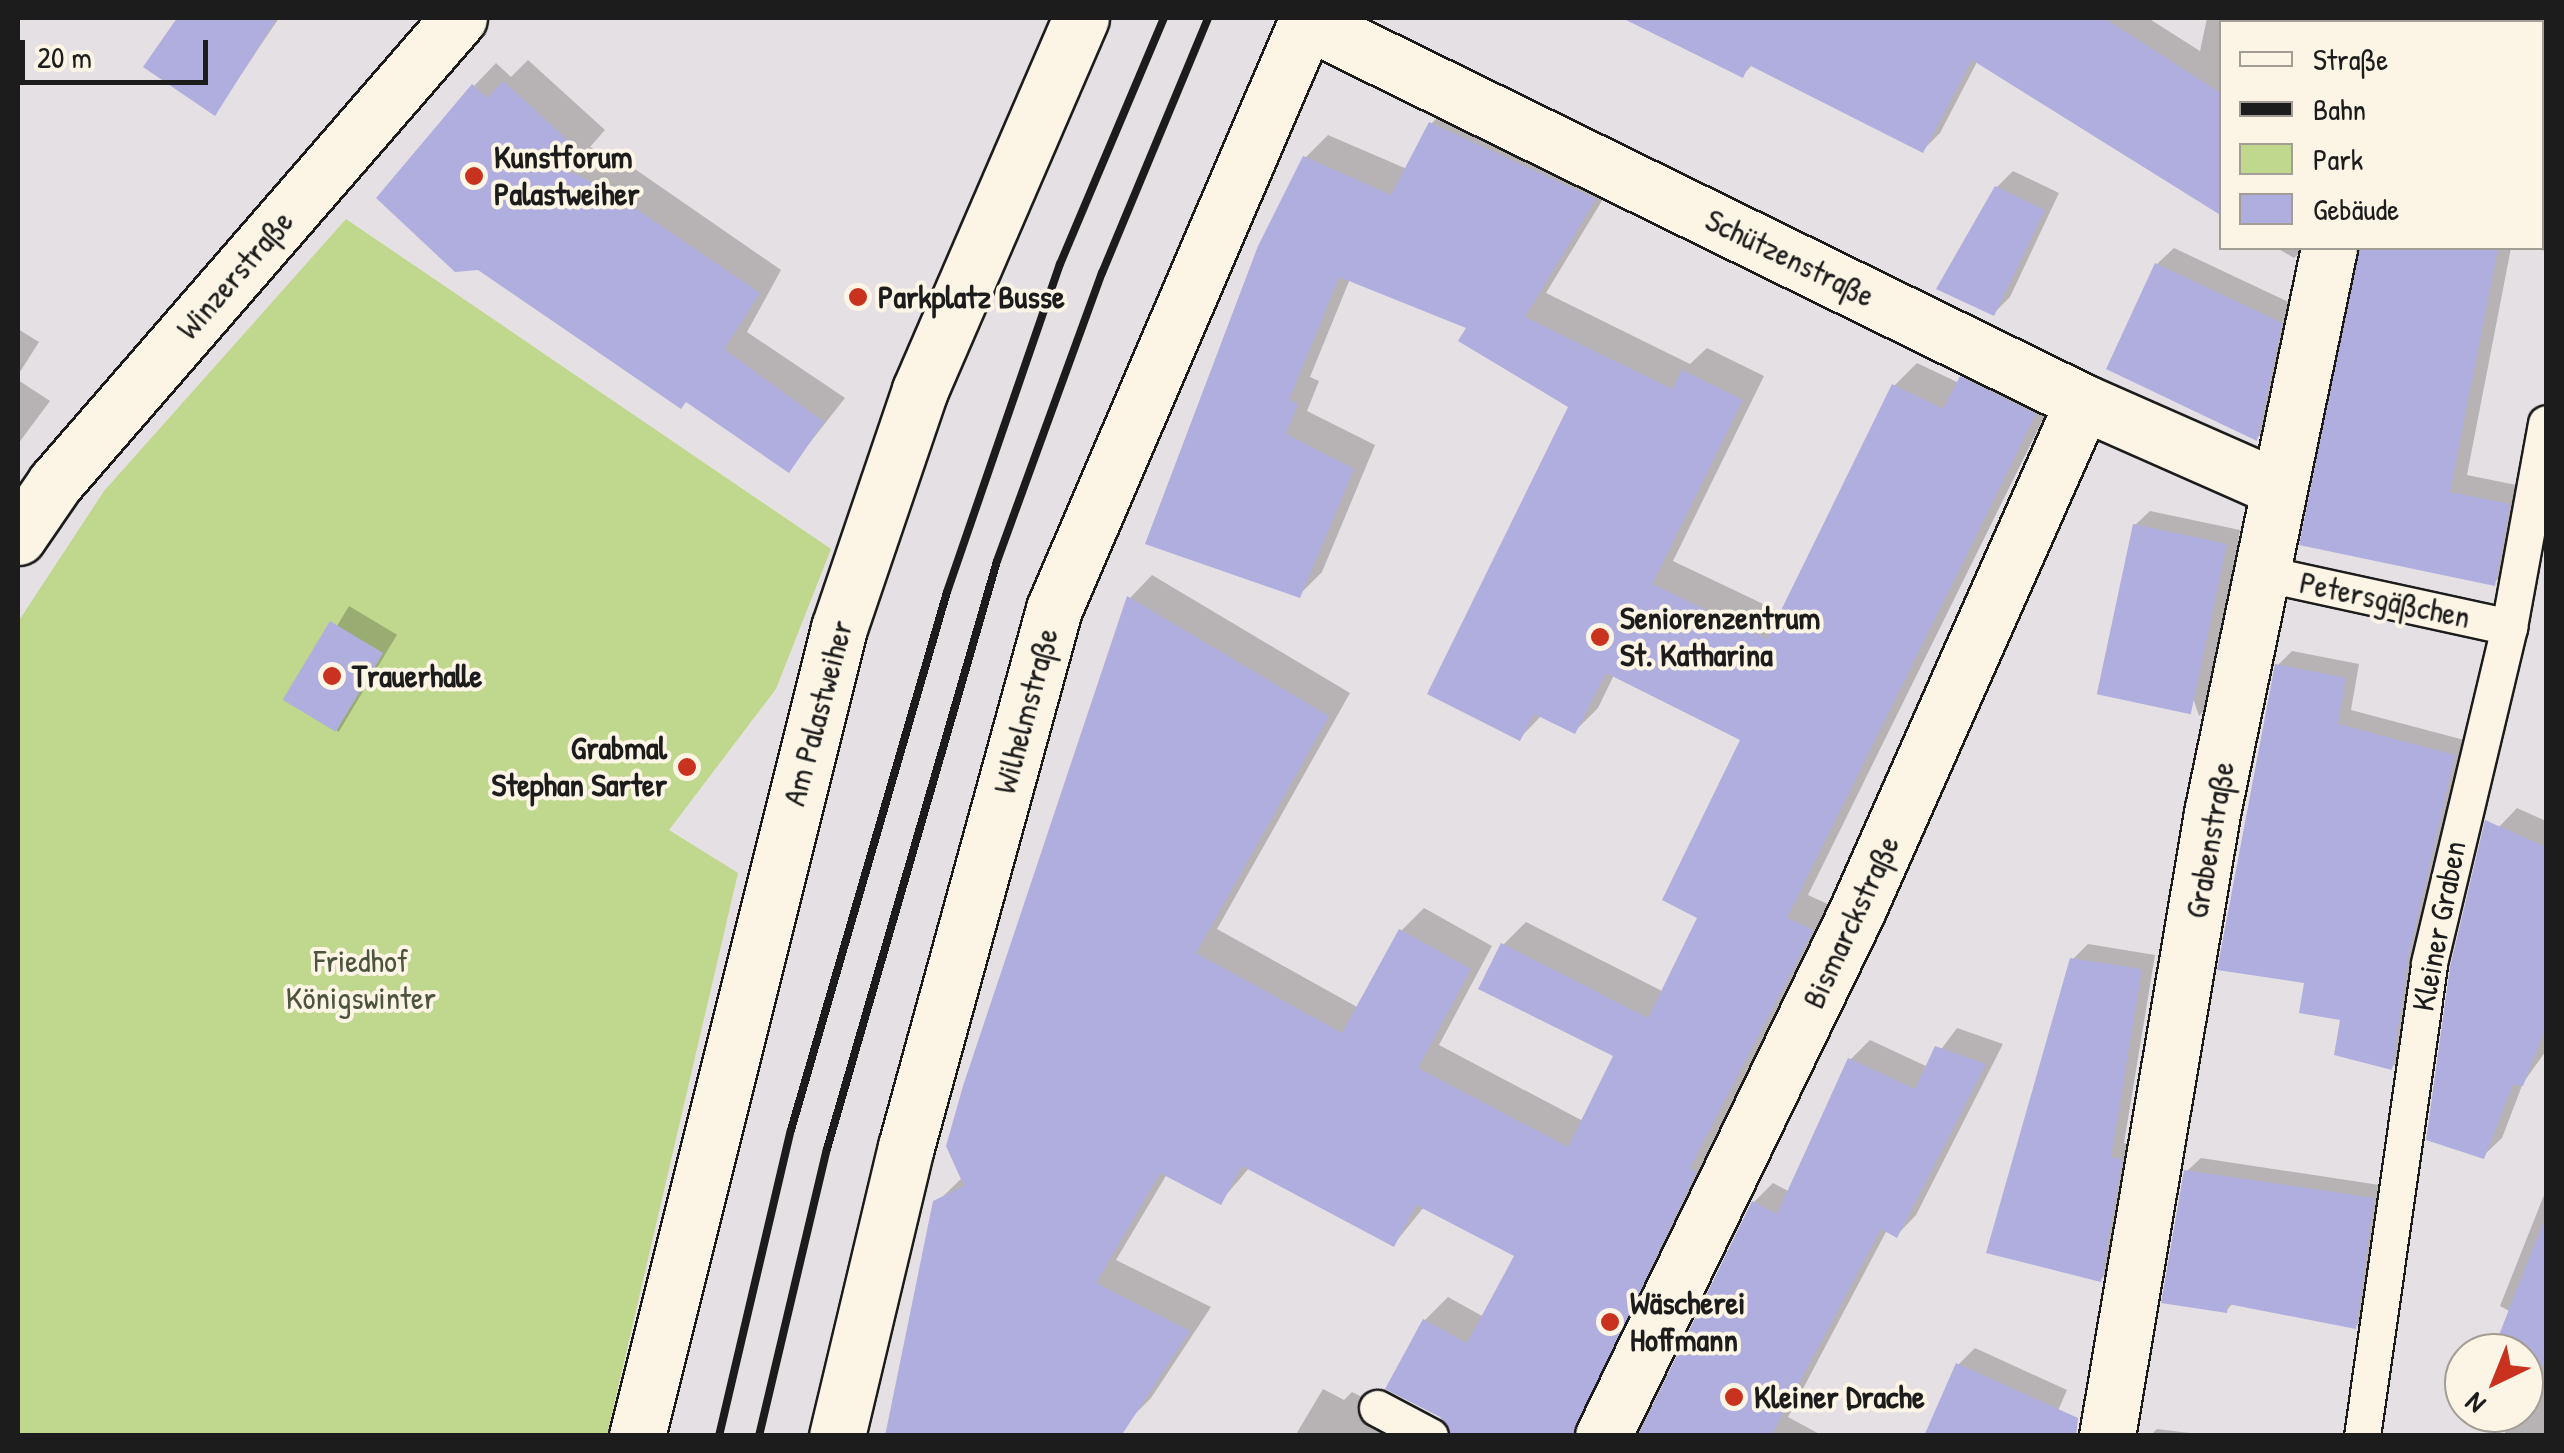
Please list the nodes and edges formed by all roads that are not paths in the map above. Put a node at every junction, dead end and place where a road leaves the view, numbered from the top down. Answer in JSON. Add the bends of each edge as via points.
{"nodes":[{"id":1,"x":458,"y":18,"type":"edge"},
{"id":2,"x":1081,"y":18,"type":"edge"},
{"id":3,"x":1307,"y":19,"type":"edge"},
{"id":4,"x":2329,"y":250,"type":"edge"},
{"id":5,"x":2083,"y":402,"type":"junction"},
{"id":6,"x":2546,"y":423,"type":"edge"},
{"id":7,"x":2276,"y":487,"type":"junction"},
{"id":8,"x":18,"y":537,"type":"edge"},
{"id":9,"x":2262,"y":572,"type":"junction"},
{"id":10,"x":2508,"y":627,"type":"junction"},
{"id":11,"x":1376,"y":1408,"type":"dead end"},
{"id":12,"x":637,"y":1436,"type":"edge"},
{"id":13,"x":837,"y":1436,"type":"edge"},
{"id":14,"x":1430,"y":1436,"type":"edge"},
{"id":15,"x":1603,"y":1436,"type":"edge"},
{"id":16,"x":2107,"y":1436,"type":"edge"},
{"id":17,"x":2362,"y":1436,"type":"edge"}],
"edges":[{"from":1,"to":8,"type":"street","name":"Winzerstraße","via":[[55,484]]},
{"from":2,"to":12,"type":"street","name":"Am Palastweiher","via":[[920,390],[839,628]]},
{"from":3,"to":5,"type":"street","name":"Schützenstraße"},
{"from":3,"to":13,"type":"street","name":"Wilhelmstraße","via":[[1054,609],[906,1148]]},
{"from":4,"to":7,"type":"street","name":"Grabenstraße"},
{"from":5,"to":7,"type":"street","name":"Schützenstraße"},
{"from":5,"to":15,"type":"street","name":"Bismarckstraße","via":[[1849,928]]},
{"from":6,"to":10,"type":"lane","name":"Kleiner Graben"},
{"from":7,"to":9,"type":"street","name":"Grabenstraße"},
{"from":9,"to":10,"type":"lane","name":"Petersgäßchen"},
{"from":9,"to":16,"type":"street","name":"Grabenstraße","via":[[2212,813]]},
{"from":10,"to":17,"type":"lane","name":"Kleiner Graben","via":[[2430,963]]},
{"from":11,"to":14,"type":"lane"}]}
